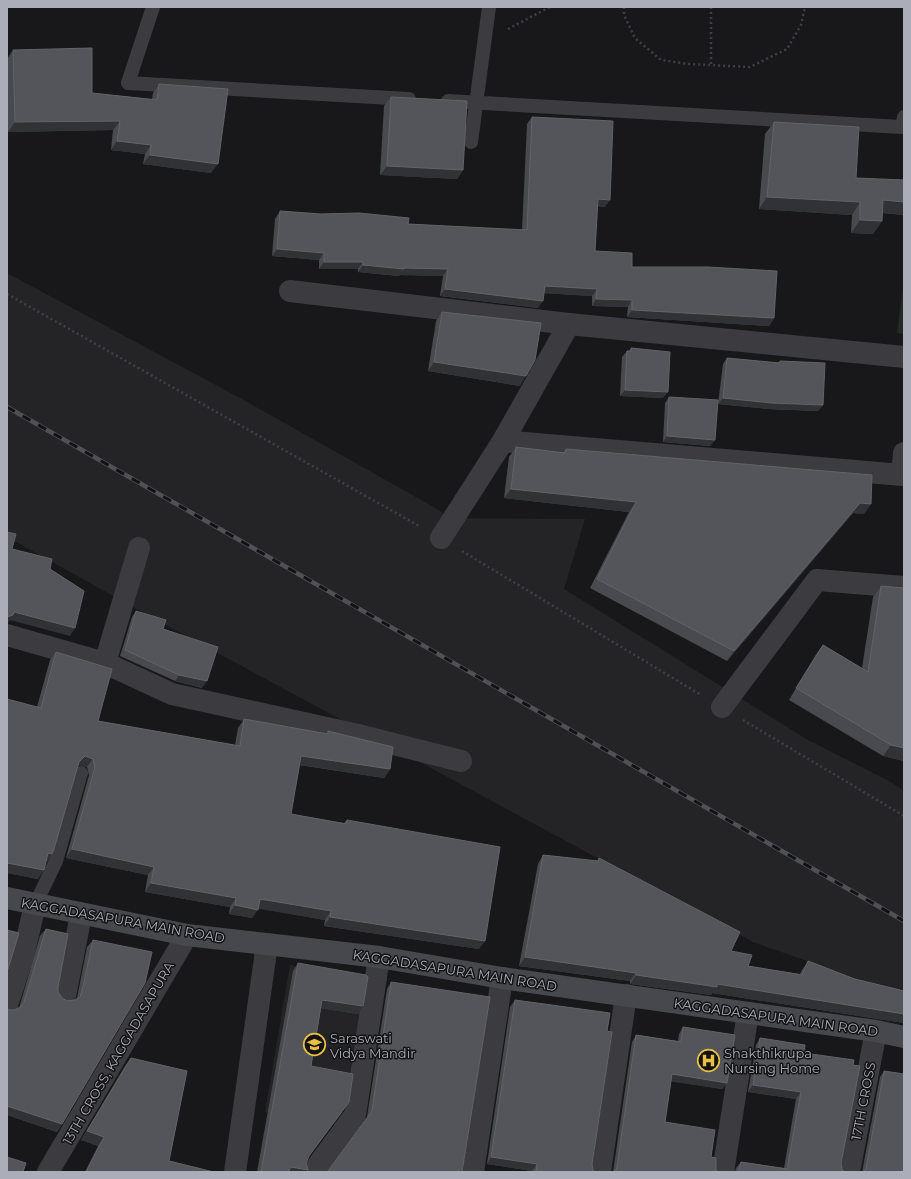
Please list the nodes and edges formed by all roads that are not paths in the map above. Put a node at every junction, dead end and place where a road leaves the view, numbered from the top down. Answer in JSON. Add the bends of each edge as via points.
{"nodes":[{"id":1,"x":153,"y":7,"type":"edge"},
{"id":2,"x":489,"y":7,"type":"edge"},
{"id":3,"x":421,"y":100,"type":"edge"},
{"id":4,"x":437,"y":100,"type":"edge"},
{"id":5,"x":477,"y":103,"type":"junction"},
{"id":6,"x":904,"y":117,"type":"edge"},
{"id":7,"x":471,"y":142,"type":"dead end"},
{"id":8,"x":290,"y":291,"type":"dead end"},
{"id":9,"x":569,"y":324,"type":"junction"},
{"id":10,"x":904,"y":357,"type":"edge"},
{"id":11,"x":504,"y":441,"type":"junction"},
{"id":12,"x":904,"y":453,"type":"edge"},
{"id":13,"x":440,"y":538,"type":"dead end"},
{"id":14,"x":139,"y":548,"type":"dead end"},
{"id":15,"x":904,"y":588,"type":"edge"},
{"id":16,"x":7,"y":635,"type":"edge"},
{"id":17,"x":104,"y":663,"type":"junction"},
{"id":18,"x":722,"y":707,"type":"dead end"},
{"id":19,"x":461,"y":761,"type":"dead end"},
{"id":20,"x":81,"y":773,"type":"edge"},
{"id":21,"x":7,"y":898,"type":"edge"},
{"id":22,"x":35,"y":905,"type":"junction"},
{"id":23,"x":81,"y":915,"type":"junction"},
{"id":24,"x":187,"y":935,"type":"junction"},
{"id":25,"x":267,"y":944,"type":"junction"},
{"id":26,"x":379,"y":958,"type":"junction"},
{"id":27,"x":502,"y":978,"type":"junction"},
{"id":28,"x":626,"y":995,"type":"junction"},
{"id":29,"x":65,"y":996,"type":"dead end"},
{"id":30,"x":7,"y":1005,"type":"edge"},
{"id":31,"x":748,"y":1013,"type":"junction"},
{"id":32,"x":876,"y":1031,"type":"junction"},
{"id":33,"x":904,"y":1037,"type":"edge"},
{"id":34,"x":48,"y":1172,"type":"edge"},
{"id":35,"x":235,"y":1172,"type":"edge"},
{"id":36,"x":313,"y":1172,"type":"edge"},
{"id":37,"x":473,"y":1172,"type":"edge"},
{"id":38,"x":600,"y":1172,"type":"edge"},
{"id":39,"x":723,"y":1172,"type":"edge"},
{"id":40,"x":849,"y":1172,"type":"edge"}],
"edges":[{"from":1,"to":3,"type":"lane","via":[[128,83]]},
{"from":2,"to":5,"type":"lane"},
{"from":4,"to":5,"type":"lane"},
{"from":5,"to":6,"type":"lane","via":[[902,127]]},
{"from":5,"to":7,"type":"lane"},
{"from":8,"to":9,"type":"street"},
{"from":9,"to":10,"type":"street"},
{"from":9,"to":11,"type":"street"},
{"from":11,"to":12,"type":"street","via":[[902,476]]},
{"from":11,"to":13,"type":"street"},
{"from":14,"to":17,"type":"street"},
{"from":15,"to":18,"type":"street","via":[[817,580]]},
{"from":16,"to":17,"type":"street"},
{"from":17,"to":19,"type":"street","via":[[172,694],[354,734]]},
{"from":20,"to":22,"type":"lane","via":[[56,861]]},
{"from":21,"to":22,"type":"main road","name":"KAGGADASAPURA MAIN ROAD"},
{"from":22,"to":23,"type":"main road","name":"KAGGADASAPURA MAIN ROAD"},
{"from":22,"to":30,"type":"street","via":[[23,956]]},
{"from":23,"to":24,"type":"main road","name":"KAGGADASAPURA MAIN ROAD"},
{"from":23,"to":29,"type":"street"},
{"from":24,"to":25,"type":"main road","name":"KAGGADASAPURA MAIN ROAD"},
{"from":24,"to":34,"type":"street","name":"13TH CROSS, KAGGADASAPURA"},
{"from":25,"to":26,"type":"main road","name":"KAGGADASAPURA MAIN ROAD"},
{"from":25,"to":35,"type":"street"},
{"from":26,"to":27,"type":"main road","name":"KAGGADASAPURA MAIN ROAD"},
{"from":26,"to":36,"type":"street","via":[[355,1115]]},
{"from":27,"to":28,"type":"main road","name":"KAGGADASAPURA MAIN ROAD"},
{"from":27,"to":37,"type":"street"},
{"from":28,"to":31,"type":"main road","name":"KAGGADASAPURA MAIN ROAD"},
{"from":28,"to":38,"type":"street"},
{"from":31,"to":32,"type":"main road","name":"KAGGADASAPURA MAIN ROAD"},
{"from":31,"to":39,"type":"street"},
{"from":32,"to":33,"type":"main road","name":"KAGGADASAPURA MAIN ROAD"},
{"from":32,"to":40,"type":"street","name":"17TH CROSS"}]}
